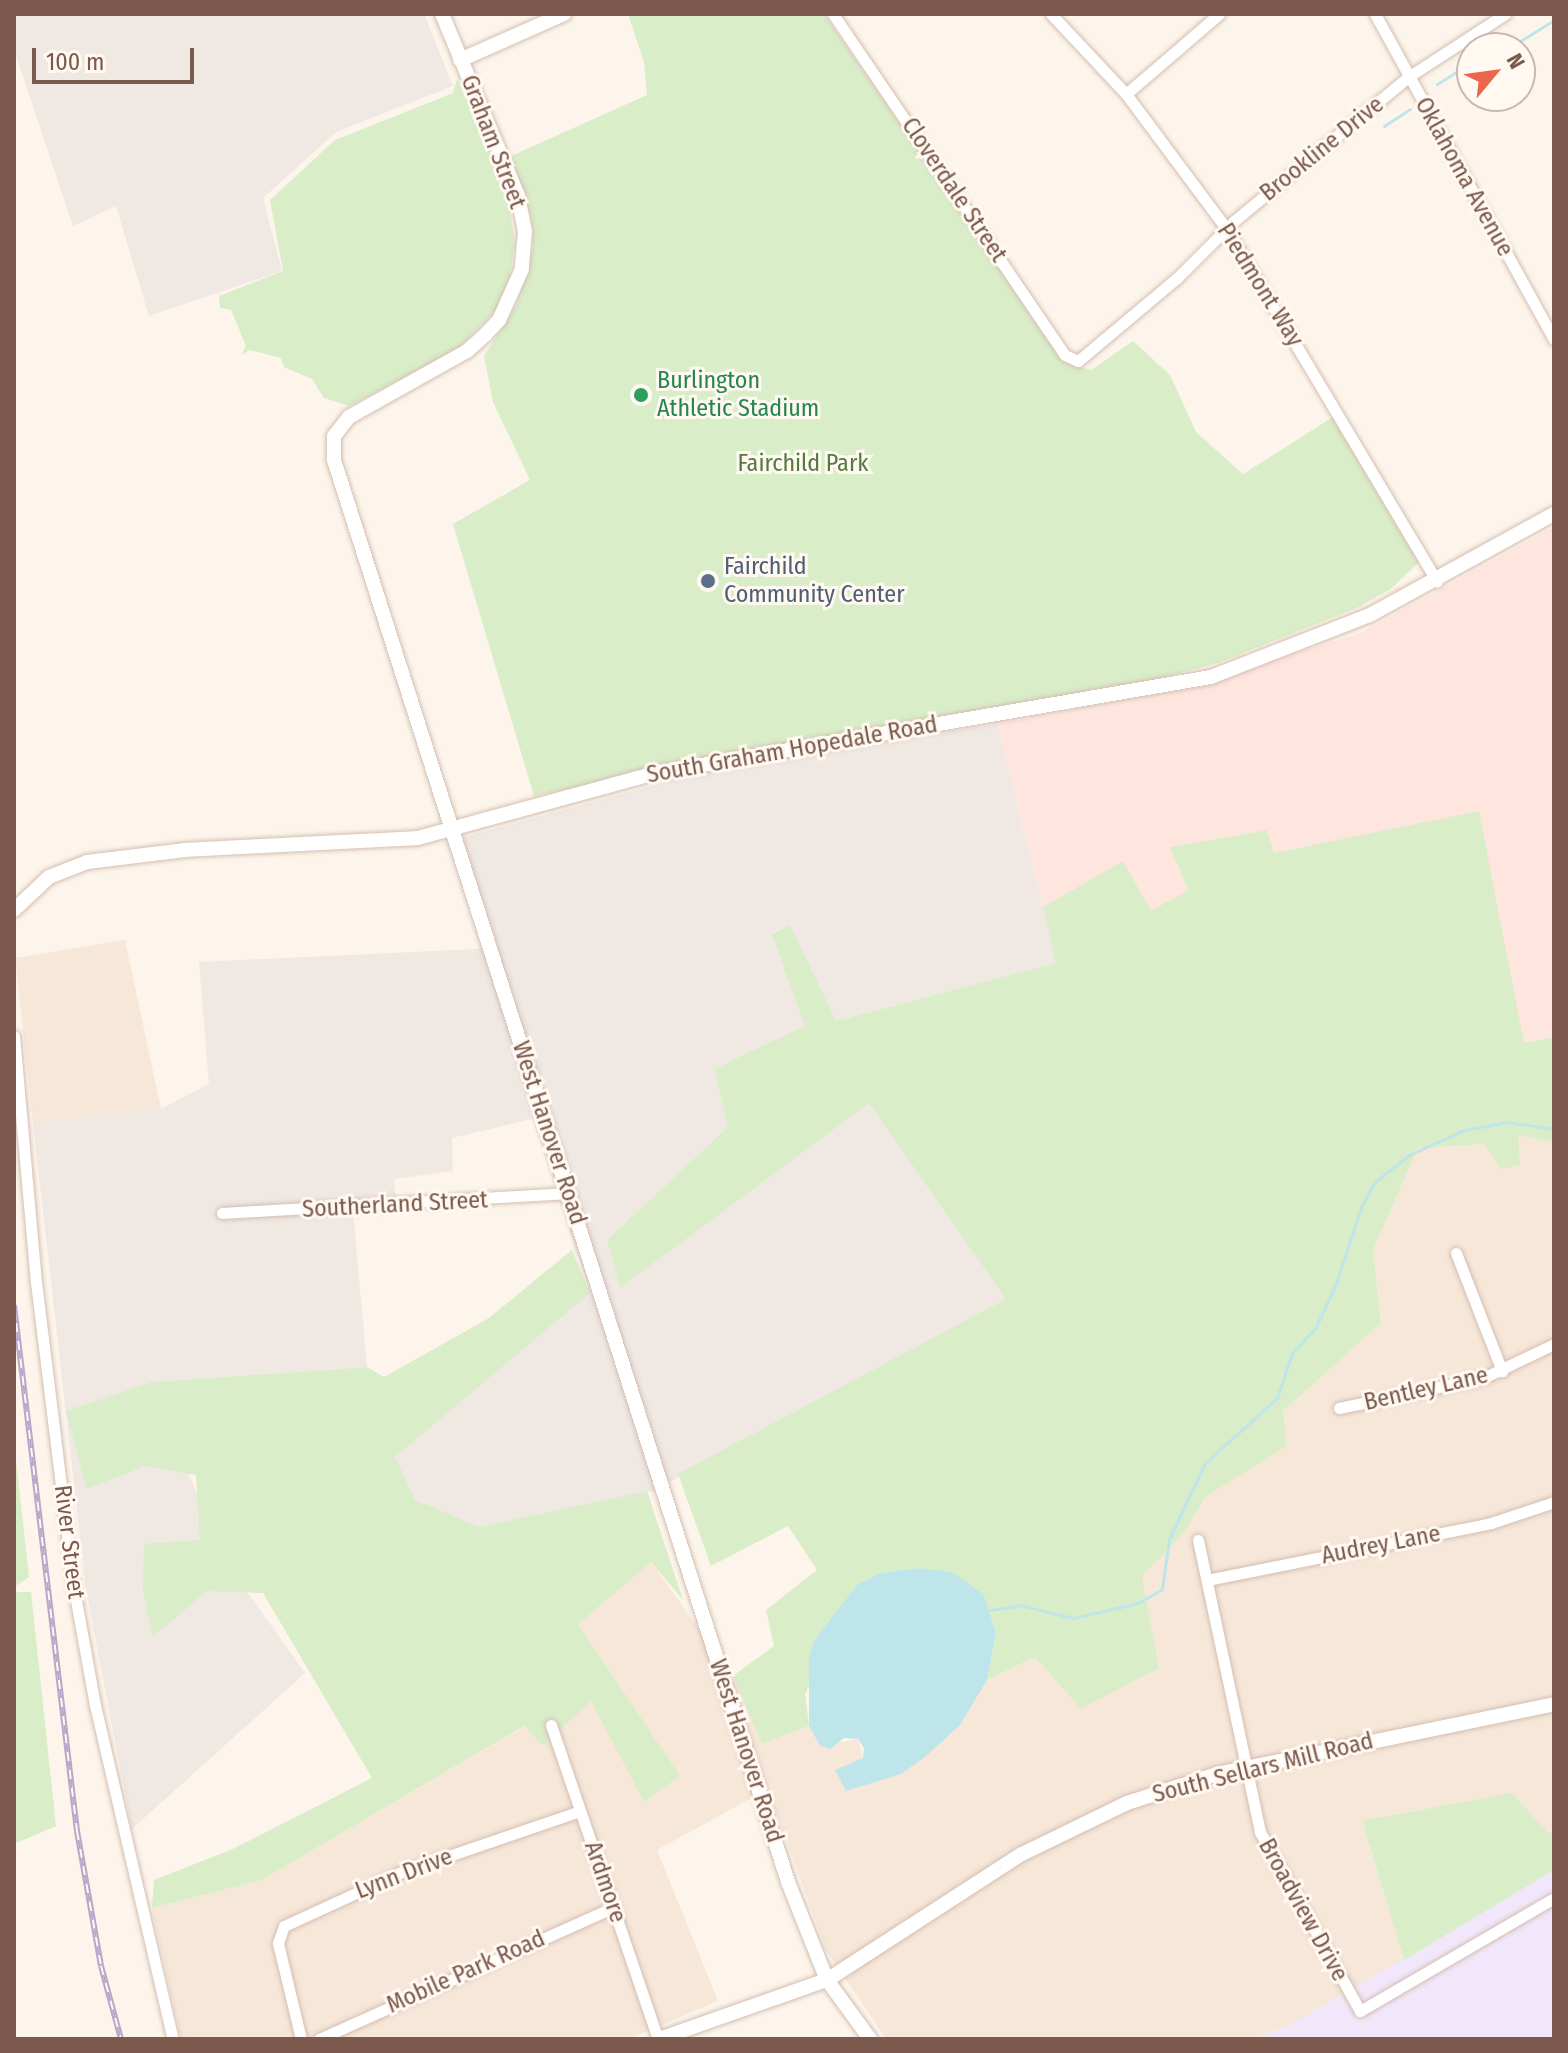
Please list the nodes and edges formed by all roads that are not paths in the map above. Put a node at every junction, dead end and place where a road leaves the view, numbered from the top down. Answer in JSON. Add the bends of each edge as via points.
{"nodes":[{"id":1,"x":442,"y":14,"type":"edge"},
{"id":2,"x":564,"y":14,"type":"edge"},
{"id":3,"x":833,"y":14,"type":"edge"},
{"id":4,"x":1219,"y":14,"type":"edge"},
{"id":5,"x":1375,"y":14,"type":"edge"},
{"id":6,"x":1505,"y":14,"type":"edge"},
{"id":7,"x":1057,"y":16,"type":"edge"},
{"id":8,"x":460,"y":60,"type":"junction"},
{"id":9,"x":1408,"y":77,"type":"junction"},
{"id":10,"x":1126,"y":94,"type":"junction"},
{"id":11,"x":1228,"y":231,"type":"junction"},
{"id":12,"x":1554,"y":339,"type":"edge"},
{"id":13,"x":467,"y":351,"type":"joint"},
{"id":14,"x":1078,"y":361,"type":"joint"},
{"id":15,"x":1554,"y":514,"type":"edge"},
{"id":16,"x":1437,"y":581,"type":"junction"},
{"id":17,"x":450,"y":831,"type":"junction"},
{"id":18,"x":14,"y":910,"type":"edge"},
{"id":19,"x":14,"y":1036,"type":"edge"},
{"id":20,"x":568,"y":1193,"type":"junction"},
{"id":21,"x":222,"y":1213,"type":"dead end"},
{"id":22,"x":1456,"y":1253,"type":"dead end"},
{"id":23,"x":1554,"y":1344,"type":"edge"},
{"id":24,"x":1502,"y":1371,"type":"junction"},
{"id":25,"x":1339,"y":1408,"type":"dead end"},
{"id":26,"x":1554,"y":1502,"type":"edge"},
{"id":27,"x":1198,"y":1540,"type":"dead end"},
{"id":28,"x":1207,"y":1580,"type":"junction"},
{"id":29,"x":1554,"y":1704,"type":"edge"},
{"id":30,"x":551,"y":1725,"type":"dead end"},
{"id":31,"x":1243,"y":1769,"type":"junction"},
{"id":32,"x":580,"y":1811,"type":"junction"},
{"id":33,"x":1554,"y":1898,"type":"edge"},
{"id":34,"x":614,"y":1907,"type":"junction"},
{"id":35,"x":827,"y":1980,"type":"junction"},
{"id":36,"x":173,"y":2039,"type":"edge"},
{"id":37,"x":301,"y":2039,"type":"edge"},
{"id":38,"x":319,"y":2039,"type":"edge"},
{"id":39,"x":659,"y":2039,"type":"edge"},
{"id":40,"x":870,"y":2039,"type":"edge"}],
"edges":[{"from":1,"to":8,"type":"street","name":"Graham Street"},
{"from":2,"to":8,"type":"street"},
{"from":3,"to":14,"type":"street","name":"Cloverdale Street","via":[[1065,355]]},
{"from":4,"to":10,"type":"street"},
{"from":5,"to":9,"type":"street","name":"Oklahoma Avenue"},
{"from":6,"to":9,"type":"street","name":"Brookline Drive"},
{"from":7,"to":10,"type":"street","name":"Piedmont Way"},
{"from":8,"to":13,"type":"street","name":"Graham Street","via":[[518,196],[525,231],[516,290],[499,320]]},
{"from":9,"to":11,"type":"street","name":"Brookline Drive"},
{"from":9,"to":12,"type":"street","name":"Oklahoma Avenue"},
{"from":10,"to":11,"type":"street","name":"Piedmont Way"},
{"from":11,"to":14,"type":"street","name":"Brookline Drive"},
{"from":11,"to":16,"type":"street","name":"Piedmont Way"},
{"from":13,"to":17,"type":"street","name":"West Hanover Road","via":[[354,413],[332,443]]},
{"from":15,"to":16,"type":"street","name":"South Graham Hopedale Road"},
{"from":16,"to":17,"type":"street","name":"South Graham Hopedale Road","via":[[1332,633],[1211,677],[655,773]]},
{"from":17,"to":18,"type":"street","name":"South Graham Hopedale Road","via":[[384,842],[112,857],[49,877]]},
{"from":17,"to":20,"type":"street","name":"West Hanover Road"},
{"from":19,"to":36,"type":"street","name":"River Street","via":[[36,1282],[73,1584],[95,1705]]},
{"from":20,"to":21,"type":"street","name":"Southerland Street"},
{"from":20,"to":35,"type":"street","name":"West Hanover Road","via":[[788,1882]]},
{"from":22,"to":24,"type":"street"},
{"from":23,"to":24,"type":"street","name":"Bentley Lane"},
{"from":24,"to":25,"type":"street","name":"Bentley Lane"},
{"from":26,"to":28,"type":"street","name":"Audrey Lane","via":[[1491,1523]]},
{"from":27,"to":28,"type":"street","name":"Broadview Drive"},
{"from":28,"to":31,"type":"street","name":"Broadview Drive"},
{"from":29,"to":31,"type":"street","name":"South Sellars Mill Road"},
{"from":30,"to":32,"type":"street","name":"Ardmore"},
{"from":31,"to":33,"type":"street","name":"Broadview Drive","via":[[1267,1850],[1360,2011]]},
{"from":31,"to":35,"type":"street","name":"South Sellars Mill Road","via":[[1184,1783],[1085,1821],[989,1873]]},
{"from":32,"to":34,"type":"street","name":"Ardmore"},
{"from":32,"to":37,"type":"street","name":"Lynn Drive","via":[[399,1873],[284,1926],[278,1943]]},
{"from":34,"to":38,"type":"street","name":"Mobile Park Road"},
{"from":34,"to":39,"type":"street","name":"Ardmore"},
{"from":35,"to":39,"type":"street","name":"South Sellars Mill Road"},
{"from":35,"to":40,"type":"street","name":"West Hanover Road"}]}
